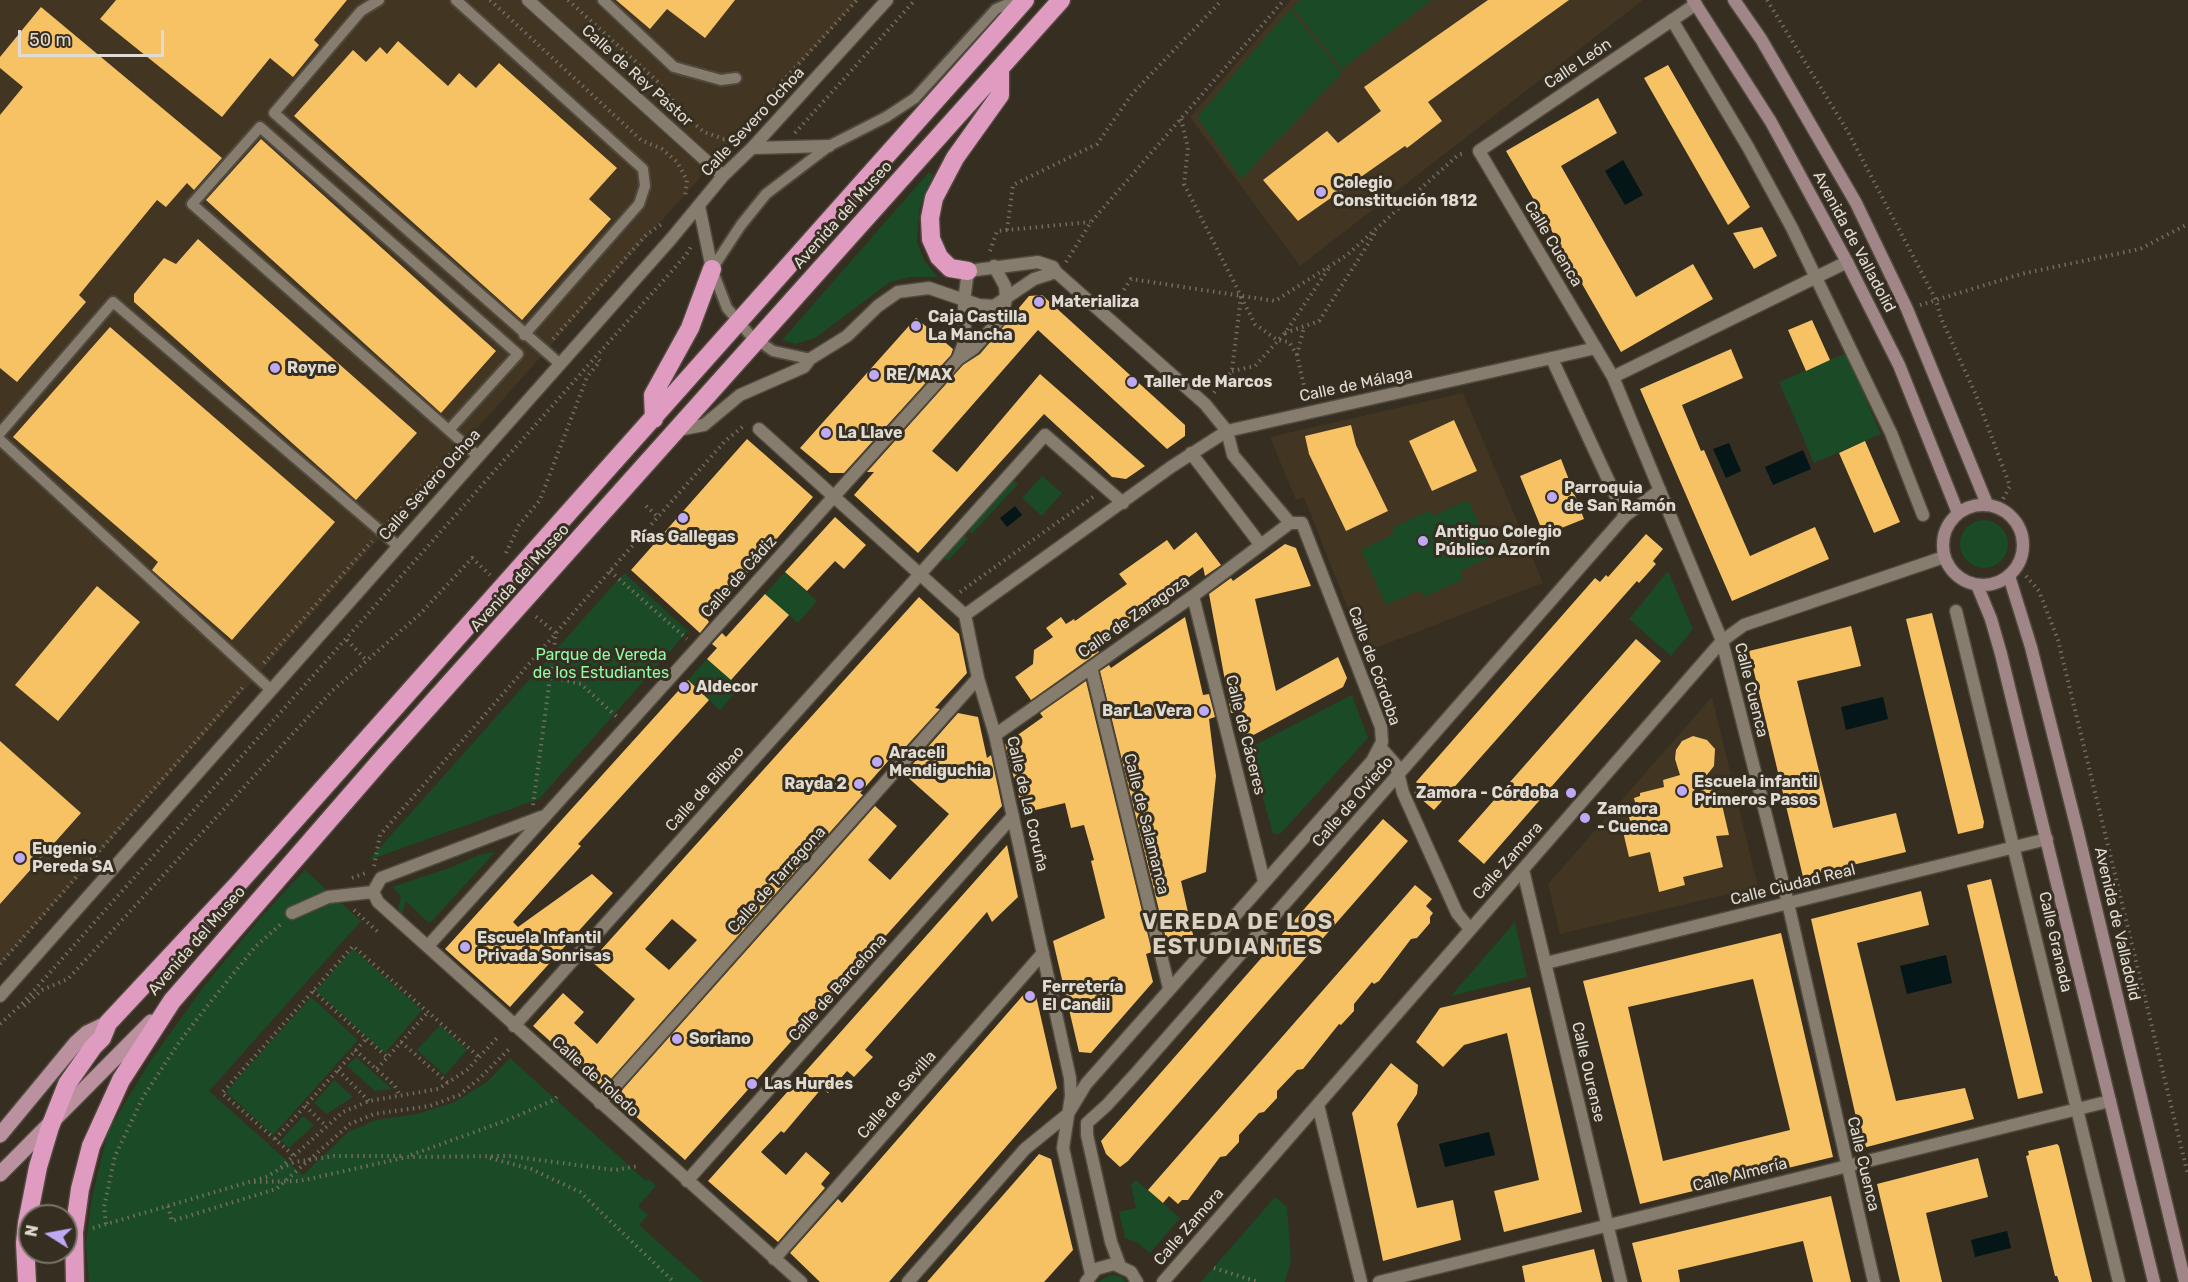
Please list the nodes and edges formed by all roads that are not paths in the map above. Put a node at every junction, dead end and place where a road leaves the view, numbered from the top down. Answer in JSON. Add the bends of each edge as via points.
{"nodes":[{"id":1,"x":379,"y":0,"type":"edge"},
{"id":2,"x":456,"y":0,"type":"edge"},
{"id":3,"x":528,"y":0,"type":"edge"},
{"id":4,"x":603,"y":0,"type":"edge"},
{"id":5,"x":887,"y":0,"type":"edge"},
{"id":6,"x":1017,"y":0,"type":"edge"},
{"id":7,"x":1025,"y":0,"type":"edge"},
{"id":8,"x":1061,"y":0,"type":"edge"},
{"id":9,"x":1734,"y":0,"type":"edge"},
{"id":10,"x":1694,"y":2,"type":"edge"},
{"id":11,"x":1672,"y":20,"type":"junction"},
{"id":12,"x":1000,"y":69,"type":"junction"},
{"id":13,"x":736,"y":78,"type":"dead end"},
{"id":14,"x":829,"y":146,"type":"junction"},
{"id":15,"x":752,"y":148,"type":"junction"},
{"id":16,"x":1479,"y":151,"type":"joint"},
{"id":17,"x":723,"y":176,"type":"junction"},
{"id":18,"x":699,"y":206,"type":"junction"},
{"id":19,"x":1847,"y":262,"type":"junction"},
{"id":20,"x":982,"y":268,"type":"junction"},
{"id":21,"x":712,"y":269,"type":"junction"},
{"id":22,"x":1057,"y":273,"type":"junction"},
{"id":23,"x":1817,"y":278,"type":"junction"},
{"id":24,"x":1006,"y":299,"type":"junction"},
{"id":25,"x":964,"y":301,"type":"junction"},
{"id":26,"x":738,"y":322,"type":"junction"},
{"id":27,"x":524,"y":336,"type":"junction"},
{"id":28,"x":757,"y":341,"type":"junction"},
{"id":29,"x":1596,"y":348,"type":"junction"},
{"id":30,"x":810,"y":359,"type":"junction"},
{"id":31,"x":958,"y":359,"type":"junction"},
{"id":32,"x":1552,"y":359,"type":"junction"},
{"id":33,"x":560,"y":364,"type":"junction"},
{"id":34,"x":1612,"y":377,"type":"junction"},
{"id":35,"x":654,"y":419,"type":"junction"},
{"id":36,"x":759,"y":429,"type":"dead end"},
{"id":37,"x":449,"y":430,"type":"junction"},
{"id":38,"x":678,"y":430,"type":"junction"},
{"id":39,"x":1227,"y":431,"type":"junction"},
{"id":40,"x":0,"y":434,"type":"edge"},
{"id":41,"x":0,"y":440,"type":"edge"},
{"id":42,"x":1191,"y":453,"type":"junction"},
{"id":43,"x":478,"y":456,"type":"junction"},
{"id":44,"x":1660,"y":490,"type":"junction"},
{"id":45,"x":833,"y":497,"type":"junction"},
{"id":46,"x":1123,"y":502,"type":"junction"},
{"id":47,"x":1993,"y":506,"type":"junction"},
{"id":48,"x":1958,"y":513,"type":"junction"},
{"id":49,"x":1625,"y":516,"type":"junction"},
{"id":50,"x":1923,"y":516,"type":"dead end"},
{"id":51,"x":1290,"y":523,"type":"junction"},
{"id":52,"x":1260,"y":544,"type":"junction"},
{"id":53,"x":398,"y":546,"type":"junction"},
{"id":54,"x":1944,"y":557,"type":"junction"},
{"id":55,"x":2013,"y":571,"type":"junction"},
{"id":56,"x":920,"y":574,"type":"junction"},
{"id":57,"x":1977,"y":585,"type":"junction"},
{"id":58,"x":1193,"y":596,"type":"junction"},
{"id":59,"x":1956,"y":611,"type":"dead end"},
{"id":60,"x":965,"y":615,"type":"junction"},
{"id":61,"x":1722,"y":641,"type":"junction"},
{"id":62,"x":1090,"y":668,"type":"junction"},
{"id":63,"x":978,"y":678,"type":"junction"},
{"id":64,"x":270,"y":689,"type":"junction"},
{"id":65,"x":995,"y":735,"type":"junction"},
{"id":66,"x":1382,"y":748,"type":"junction"},
{"id":67,"x":1399,"y":774,"type":"junction"},
{"id":68,"x":539,"y":813,"type":"junction"},
{"id":69,"x":1013,"y":816,"type":"junction"},
{"id":70,"x":2047,"y":839,"type":"junction"},
{"id":71,"x":2015,"y":847,"type":"junction"},
{"id":72,"x":1523,"y":870,"type":"junction"},
{"id":73,"x":1264,"y":881,"type":"junction"},
{"id":74,"x":373,"y":892,"type":"junction"},
{"id":75,"x":1788,"y":903,"type":"junction"},
{"id":76,"x":288,"y":917,"type":"road end"},
{"id":77,"x":1470,"y":929,"type":"junction"},
{"id":78,"x":428,"y":946,"type":"junction"},
{"id":79,"x":1044,"y":953,"type":"junction"},
{"id":80,"x":1546,"y":963,"type":"junction"},
{"id":81,"x":1169,"y":988,"type":"junction"},
{"id":82,"x":0,"y":996,"type":"edge"},
{"id":83,"x":172,"y":1001,"type":"junction"},
{"id":84,"x":108,"y":1023,"type":"junction"},
{"id":85,"x":514,"y":1026,"type":"junction"},
{"id":86,"x":2110,"y":1101,"type":"junction"},
{"id":87,"x":600,"y":1104,"type":"junction"},
{"id":88,"x":1318,"y":1105,"type":"junction"},
{"id":89,"x":2078,"y":1109,"type":"junction"},
{"id":90,"x":1068,"y":1114,"type":"junction"},
{"id":91,"x":1087,"y":1122,"type":"junction"},
{"id":92,"x":50,"y":1126,"type":"junction"},
{"id":93,"x":0,"y":1135,"type":"edge"},
{"id":94,"x":1847,"y":1166,"type":"junction"},
{"id":95,"x":0,"y":1174,"type":"edge"},
{"id":96,"x":687,"y":1181,"type":"junction"},
{"id":97,"x":1607,"y":1225,"type":"junction"},
{"id":98,"x":774,"y":1258,"type":"junction"},
{"id":99,"x":1120,"y":1266,"type":"junction"},
{"id":100,"x":1089,"y":1278,"type":"edge"},
{"id":101,"x":27,"y":1282,"type":"edge"},
{"id":102,"x":75,"y":1282,"type":"edge"},
{"id":103,"x":801,"y":1282,"type":"edge"},
{"id":104,"x":908,"y":1282,"type":"edge"},
{"id":105,"x":1137,"y":1282,"type":"edge"},
{"id":106,"x":1163,"y":1282,"type":"edge"},
{"id":107,"x":1361,"y":1282,"type":"edge"},
{"id":108,"x":1379,"y":1282,"type":"edge"},
{"id":109,"x":1621,"y":1282,"type":"edge"},
{"id":110,"x":1874,"y":1282,"type":"edge"},
{"id":111,"x":2120,"y":1282,"type":"edge"},
{"id":112,"x":2154,"y":1282,"type":"edge"},
{"id":113,"x":2186,"y":1282,"type":"edge"}],
"edges":[{"from":1,"to":27,"type":"lane","via":[[361,11],[274,113]]},
{"from":2,"to":27,"type":"lane","via":[[643,169],[645,186],[639,204]]},
{"from":3,"to":17,"type":"street","name":"Calle de Rey Pastor"},
{"from":4,"to":13,"type":"lane","via":[[674,67],[721,80]]},
{"from":5,"to":15,"type":"street","name":"Calle Severo Ochoa"},
{"from":6,"to":14,"type":"lane","via":[[996,9],[915,98]]},
{"from":7,"to":26,"type":"highway","name":"Avenida del Museo"},
{"from":8,"to":12,"type":"highway","name":"Avenida del Museo"},
{"from":9,"to":47,"type":"street","name":"Avenida de Valladolid","via":[[1767,48],[1856,203]]},
{"from":10,"to":11,"type":"street","name":"Calle León"},
{"from":10,"to":19,"type":"street","name":"Avenida de Valladolid","via":[[1771,122]]},
{"from":11,"to":16,"type":"street","name":"Calle León"},
{"from":11,"to":23,"type":"street","via":[[1748,147]]},
{"from":12,"to":20,"type":"highway","via":[[1000,94],[955,158],[939,188],[930,218],[939,257],[951,268]]},
{"from":12,"to":28,"type":"highway","name":"Avenida del Museo"},
{"from":14,"to":15,"type":"street"},
{"from":14,"to":21,"type":"lane","via":[[766,194]]},
{"from":15,"to":17,"type":"street","name":"Calle Severo Ochoa"},
{"from":16,"to":29,"type":"street","name":"Calle Cuenca"},
{"from":17,"to":18,"type":"street","name":"Calle Severo Ochoa"},
{"from":18,"to":21,"type":"street"},
{"from":18,"to":33,"type":"street","name":"Calle Severo Ochoa"},
{"from":19,"to":23,"type":"street"},
{"from":19,"to":48,"type":"street","name":"Avenida de Valladolid","via":[[1899,365]]},
{"from":20,"to":22,"type":"street","via":[[1038,262],[1053,267]]},
{"from":20,"to":24,"type":"street","via":[[1005,286]]},
{"from":20,"to":25,"type":"street","name":"Calle de Cádiz"},
{"from":21,"to":26,"type":"lane"},
{"from":21,"to":35,"type":"highway","via":[[685,338],[653,395]]},
{"from":22,"to":24,"type":"street","via":[[1034,279]]},
{"from":22,"to":39,"type":"street","via":[[1205,404]]},
{"from":23,"to":34,"type":"street"},
{"from":23,"to":50,"type":"street","via":[[1891,433]]},
{"from":24,"to":25,"type":"street","via":[[994,306]]},
{"from":24,"to":31,"type":"street","name":"Calle de Cádiz","via":[[1002,317],[974,348]]},
{"from":25,"to":30,"type":"street","via":[[930,288],[905,290],[888,298],[840,342]]},
{"from":25,"to":31,"type":"street","name":"Calle de Cádiz","via":[[967,328]]},
{"from":26,"to":28,"type":"lane"},
{"from":26,"to":35,"type":"highway","name":"Avenida del Museo"},
{"from":27,"to":33,"type":"lane"},
{"from":28,"to":30,"type":"lane","via":[[773,351]]},
{"from":28,"to":38,"type":"highway","name":"Avenida del Museo"},
{"from":29,"to":32,"type":"street","name":"Calle de Málaga"},
{"from":29,"to":34,"type":"street","name":"Calle Cuenca"},
{"from":30,"to":38,"type":"street","via":[[793,374],[740,395],[704,425]]},
{"from":31,"to":45,"type":"street","name":"Calle de Cádiz"},
{"from":32,"to":39,"type":"street","name":"Calle de Málaga"},
{"from":32,"to":49,"type":"street"},
{"from":33,"to":43,"type":"street","name":"Calle Severo Ochoa"},
{"from":34,"to":44,"type":"street","name":"Calle Cuenca"},
{"from":35,"to":84,"type":"highway","name":"Avenida del Museo","via":[[237,885]]},
{"from":36,"to":45,"type":"street"},
{"from":37,"to":37,"type":"lane","via":[[192,204],[260,127],[518,354]]},
{"from":37,"to":43,"type":"lane"},
{"from":38,"to":83,"type":"highway","name":"Avenida del Museo","via":[[382,759]]},
{"from":39,"to":42,"type":"street","name":"Calle de Málaga"},
{"from":39,"to":51,"type":"street","name":"Calle de Córdoba","via":[[1233,455]]},
{"from":40,"to":53,"type":"lane","via":[[112,302]]},
{"from":41,"to":64,"type":"lane"},
{"from":42,"to":46,"type":"street","name":"Calle de Málaga"},
{"from":42,"to":52,"type":"street"},
{"from":43,"to":53,"type":"street","name":"Calle Severo Ochoa"},
{"from":44,"to":49,"type":"street","name":"Calle de Oviedo"},
{"from":44,"to":61,"type":"street","name":"Calle Cuenca"},
{"from":45,"to":56,"type":"street"},
{"from":45,"to":68,"type":"street","name":"Calle de Cádiz"},
{"from":46,"to":56,"type":"street","name":"Calle de Bilbao","via":[[1045,435]]},
{"from":46,"to":60,"type":"street","name":"Calle de Málaga"},
{"from":47,"to":48,"type":"street","via":[[1967,507]]},
{"from":47,"to":55,"type":"street","via":[[2012,518],[2021,533],[2022,556]]},
{"from":48,"to":54,"type":"street","via":[[1944,533]]},
{"from":49,"to":67,"type":"street","name":"Calle de Oviedo"},
{"from":51,"to":52,"type":"street","name":"Calle de Zaragoza"},
{"from":51,"to":66,"type":"street","name":"Calle de Córdoba","via":[[1302,523],[1381,728]]},
{"from":52,"to":58,"type":"street","name":"Calle de Zaragoza"},
{"from":53,"to":64,"type":"street","name":"Calle Severo Ochoa"},
{"from":54,"to":57,"type":"street","via":[[1956,576]]},
{"from":54,"to":61,"type":"street","name":"Calle Zamora","via":[[1744,625]]},
{"from":55,"to":57,"type":"street","via":[[2000,582]]},
{"from":55,"to":113,"type":"street","name":"Avenida de Valladolid"},
{"from":56,"to":60,"type":"street"},
{"from":56,"to":85,"type":"street","name":"Calle de Bilbao"},
{"from":57,"to":70,"type":"street","via":[[1991,619]]},
{"from":58,"to":62,"type":"street","name":"Calle de Zaragoza"},
{"from":58,"to":73,"type":"street","name":"Calle de Cáceres"},
{"from":59,"to":71,"type":"street","name":"Calle Granada"},
{"from":60,"to":63,"type":"street","name":"Calle de La Coruña"},
{"from":61,"to":72,"type":"street","name":"Calle Zamora"},
{"from":61,"to":75,"type":"street","name":"Calle Cuenca"},
{"from":62,"to":65,"type":"street","name":"Calle de Zaragoza"},
{"from":62,"to":81,"type":"street","name":"Calle de Salamanca"},
{"from":63,"to":65,"type":"street","name":"Calle de La Coruña"},
{"from":63,"to":87,"type":"street","name":"Calle de Tarragona"},
{"from":64,"to":82,"type":"street","name":"Calle Severo Ochoa"},
{"from":65,"to":69,"type":"street","name":"Calle de La Coruña"},
{"from":66,"to":67,"type":"street","name":"Calle de Córdoba"},
{"from":66,"to":73,"type":"street","name":"Calle de Oviedo"},
{"from":67,"to":77,"type":"street","name":"Calle de Córdoba","via":[[1403,792],[1457,913]]},
{"from":67,"to":91,"type":"street","name":"Calle de Oviedo","via":[[1107,1106]]},
{"from":68,"to":74,"type":"street","name":"Calle de Cádiz","via":[[381,878]]},
{"from":68,"to":78,"type":"street","name":"Calle de Cádiz"},
{"from":69,"to":79,"type":"street","name":"Calle de La Coruña"},
{"from":69,"to":96,"type":"street","name":"Calle de Barcelona"},
{"from":70,"to":71,"type":"street","name":"Calle Ciudad Real"},
{"from":70,"to":86,"type":"street"},
{"from":71,"to":75,"type":"street","name":"Calle Ciudad Real"},
{"from":71,"to":89,"type":"street","name":"Calle Granada"},
{"from":72,"to":77,"type":"street","name":"Calle Zamora"},
{"from":72,"to":80,"type":"street","name":"Calle Ourense"},
{"from":73,"to":81,"type":"street","name":"Calle de Oviedo"},
{"from":74,"to":76,"type":"street","via":[[328,897]]},
{"from":74,"to":78,"type":"street","name":"Calle de Toledo","via":[[378,902]]},
{"from":75,"to":80,"type":"street","name":"Calle Ciudad Real"},
{"from":75,"to":94,"type":"street","name":"Calle Cuenca"},
{"from":77,"to":88,"type":"street","name":"Calle Zamora"},
{"from":78,"to":85,"type":"street","name":"Calle de Toledo"},
{"from":79,"to":90,"type":"street","name":"Calle de La Coruña","via":[[1071,1082]]},
{"from":79,"to":98,"type":"street","name":"Calle de Sevilla"},
{"from":80,"to":97,"type":"street","name":"Calle Ourense"},
{"from":81,"to":90,"type":"street","name":"Calle de Oviedo","via":[[1086,1084]]},
{"from":83,"to":92,"type":"main road","name":"Avenida del Museo"},
{"from":83,"to":102,"type":"highway","via":[[121,1080],[91,1146],[74,1232]]},
{"from":84,"to":92,"type":"highway","via":[[102,1038],[68,1084]]},
{"from":84,"to":93,"type":"main road","name":"Avenida del Museo","via":[[76,1043]]},
{"from":85,"to":87,"type":"street","name":"Calle de Toledo"},
{"from":86,"to":89,"type":"street","name":"Calle Almería"},
{"from":86,"to":112,"type":"street"},
{"from":87,"to":96,"type":"street","name":"Calle de Toledo"},
{"from":88,"to":106,"type":"street","name":"Calle Zamora"},
{"from":88,"to":107,"type":"street"},
{"from":89,"to":94,"type":"street","name":"Calle Almería"},
{"from":89,"to":111,"type":"street","name":"Calle Granada"},
{"from":90,"to":91,"type":"street"},
{"from":90,"to":100,"type":"street","name":"Calle de La Coruña","via":[[1063,1148]]},
{"from":90,"to":104,"type":"street","name":"Calle de Oviedo","via":[[1025,1149]]},
{"from":91,"to":99,"type":"street","via":[[1111,1242]]},
{"from":92,"to":95,"type":"main road","name":"Avenida del Museo"},
{"from":92,"to":101,"type":"highway","via":[[27,1223]]},
{"from":94,"to":97,"type":"street","name":"Calle Almería"},
{"from":94,"to":110,"type":"street","name":"Calle Cuenca"},
{"from":96,"to":98,"type":"street","name":"Calle de Toledo"},
{"from":97,"to":108,"type":"street","name":"Calle Almería"},
{"from":97,"to":109,"type":"street","name":"Calle Ourense"},
{"from":98,"to":103,"type":"street","name":"Calle de Toledo"},
{"from":99,"to":100,"type":"street","via":[[1108,1264]]},
{"from":99,"to":105,"type":"street","via":[[1131,1272]]}]}
